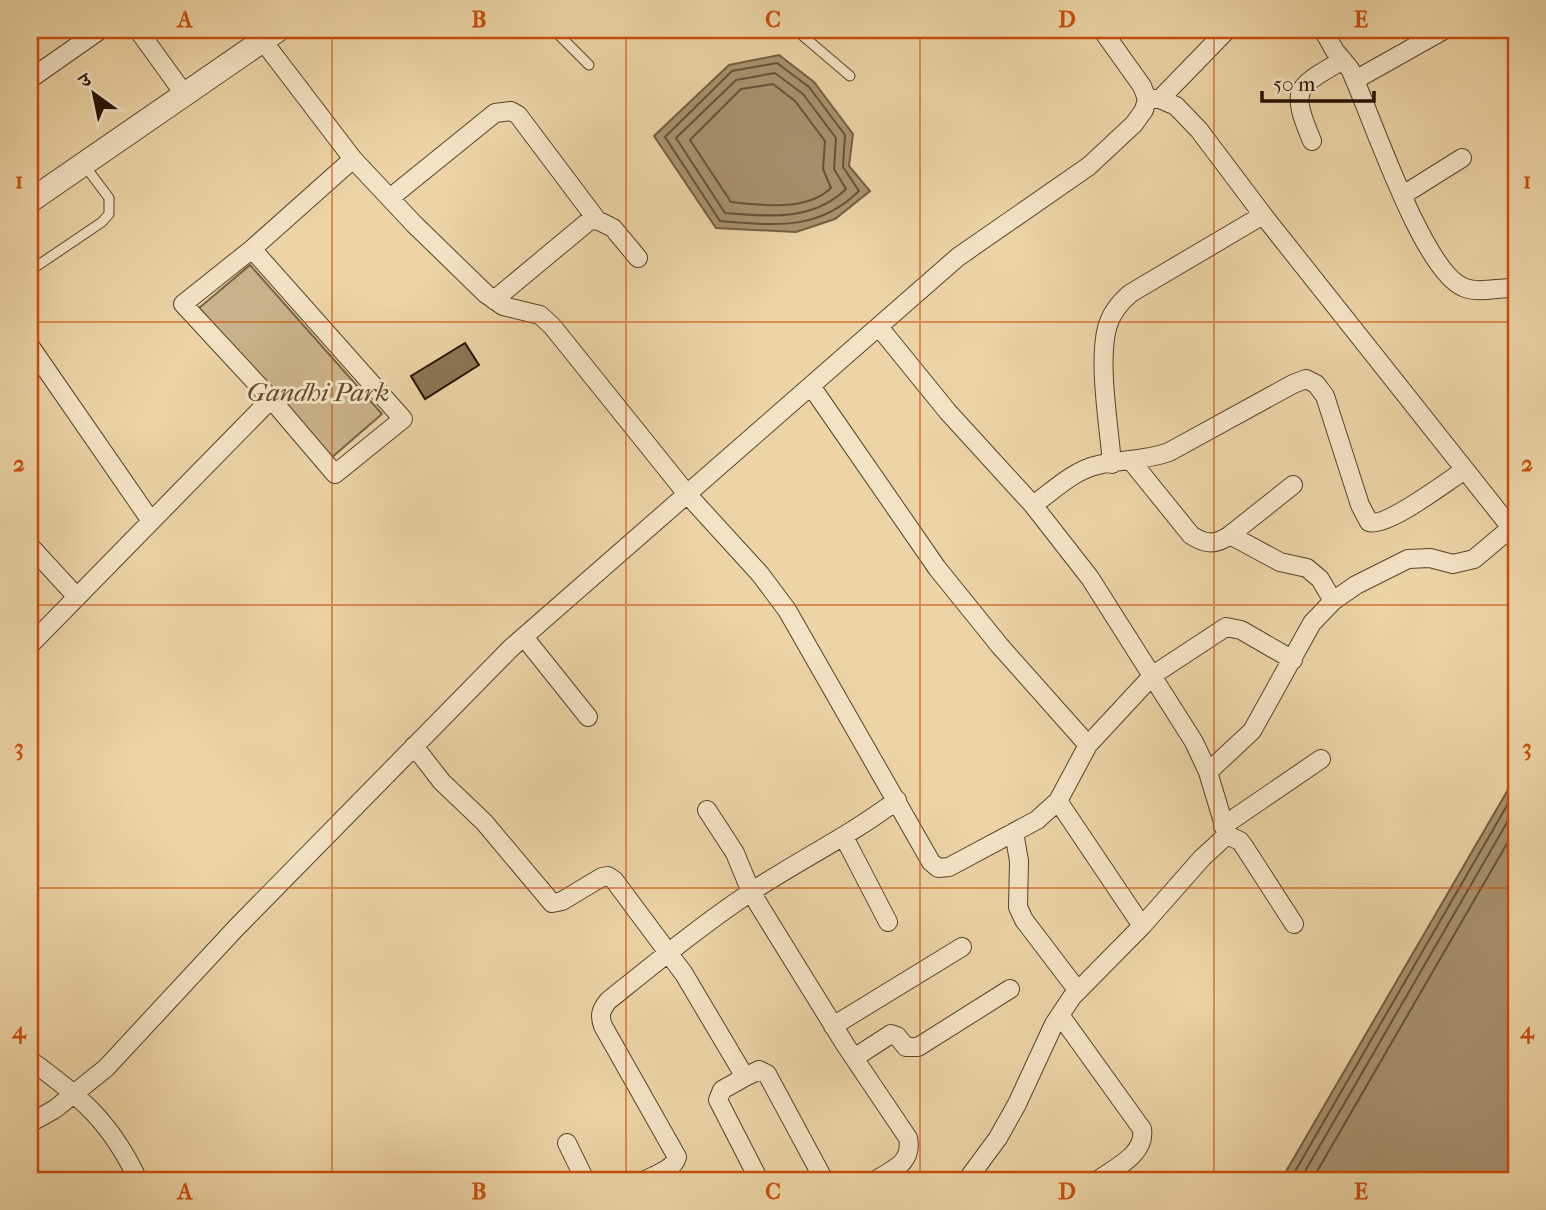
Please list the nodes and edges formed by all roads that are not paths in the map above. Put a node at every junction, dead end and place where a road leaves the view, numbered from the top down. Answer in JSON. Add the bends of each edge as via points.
{"nodes":[{"id":1,"x":100,"y":30,"type":"edge"},
{"id":2,"x":138,"y":30,"type":"edge"},
{"id":3,"x":554,"y":30,"type":"edge"},
{"id":4,"x":796,"y":30,"type":"edge"},
{"id":5,"x":1102,"y":30,"type":"edge"},
{"id":6,"x":1227,"y":30,"type":"edge"},
{"id":7,"x":1323,"y":30,"type":"edge"},
{"id":8,"x":1444,"y":30,"type":"edge"},
{"id":9,"x":271,"y":36,"type":"edge"},
{"id":10,"x":1343,"y":60,"type":"junction"},
{"id":11,"x":589,"y":65,"type":"dead end"},
{"id":12,"x":850,"y":76,"type":"dead end"},
{"id":13,"x":30,"y":79,"type":"edge"},
{"id":14,"x":1355,"y":80,"type":"junction"},
{"id":15,"x":185,"y":95,"type":"junction"},
{"id":16,"x":1153,"y":99,"type":"junction"},
{"id":17,"x":1312,"y":141,"type":"dead end"},
{"id":18,"x":1462,"y":158,"type":"dead end"},
{"id":19,"x":353,"y":159,"type":"junction"},
{"id":20,"x":84,"y":164,"type":"junction"},
{"id":21,"x":1403,"y":195,"type":"junction"},
{"id":22,"x":390,"y":198,"type":"junction"},
{"id":23,"x":30,"y":201,"type":"edge"},
{"id":24,"x":1263,"y":215,"type":"junction"},
{"id":25,"x":597,"y":220,"type":"junction"},
{"id":26,"x":252,"y":248,"type":"junction"},
{"id":27,"x":638,"y":258,"type":"dead end"},
{"id":28,"x":37,"y":266,"type":"dead end"},
{"id":29,"x":1516,"y":288,"type":"edge"},
{"id":30,"x":494,"y":300,"type":"junction"},
{"id":31,"x":879,"y":327,"type":"junction"},
{"id":32,"x":30,"y":346,"type":"edge"},
{"id":33,"x":811,"y":386,"type":"junction"},
{"id":34,"x":271,"y":399,"type":"junction"},
{"id":35,"x":1132,"y":462,"type":"junction"},
{"id":36,"x":1112,"y":464,"type":"junction"},
{"id":37,"x":1465,"y":470,"type":"junction"},
{"id":38,"x":1293,"y":485,"type":"dead end"},
{"id":39,"x":687,"y":494,"type":"junction"},
{"id":40,"x":1033,"y":505,"type":"junction"},
{"id":41,"x":151,"y":521,"type":"junction"},
{"id":42,"x":1514,"y":531,"type":"edge"},
{"id":43,"x":1230,"y":535,"type":"junction"},
{"id":44,"x":30,"y":546,"type":"edge"},
{"id":45,"x":77,"y":597,"type":"junction"},
{"id":46,"x":1333,"y":601,"type":"junction"},
{"id":47,"x":524,"y":637,"type":"junction"},
{"id":48,"x":30,"y":645,"type":"edge"},
{"id":49,"x":1293,"y":660,"type":"junction"},
{"id":50,"x":1153,"y":675,"type":"junction"},
{"id":51,"x":588,"y":717,"type":"dead end"},
{"id":52,"x":1088,"y":745,"type":"junction"},
{"id":53,"x":414,"y":746,"type":"junction"},
{"id":54,"x":1321,"y":759,"type":"dead end"},
{"id":55,"x":1208,"y":772,"type":"junction"},
{"id":56,"x":897,"y":800,"type":"junction"},
{"id":57,"x":1058,"y":801,"type":"junction"},
{"id":58,"x":707,"y":810,"type":"dead end"},
{"id":59,"x":1225,"y":830,"type":"junction"},
{"id":60,"x":1014,"y":832,"type":"junction"},
{"id":61,"x":844,"y":837,"type":"junction"},
{"id":62,"x":751,"y":892,"type":"junction"},
{"id":63,"x":888,"y":922,"type":"dead end"},
{"id":64,"x":1294,"y":923,"type":"dead end"},
{"id":65,"x":1142,"y":926,"type":"junction"},
{"id":66,"x":962,"y":947,"type":"dead end"},
{"id":67,"x":668,"y":952,"type":"junction"},
{"id":68,"x":1010,"y":989,"type":"dead end"},
{"id":69,"x":1078,"y":991,"type":"junction"},
{"id":70,"x":1060,"y":1014,"type":"junction"},
{"id":71,"x":833,"y":1026,"type":"junction"},
{"id":72,"x":854,"y":1058,"type":"junction"},
{"id":73,"x":30,"y":1060,"type":"edge"},
{"id":74,"x":745,"y":1077,"type":"junction"},
{"id":75,"x":75,"y":1093,"type":"junction"},
{"id":76,"x":30,"y":1123,"type":"edge"},
{"id":77,"x":567,"y":1143,"type":"dead end"},
{"id":78,"x":138,"y":1180,"type":"edge"},
{"id":79,"x":585,"y":1180,"type":"edge"},
{"id":80,"x":645,"y":1180,"type":"edge"},
{"id":81,"x":759,"y":1180,"type":"edge"},
{"id":82,"x":824,"y":1180,"type":"edge"},
{"id":83,"x":876,"y":1180,"type":"edge"},
{"id":84,"x":967,"y":1180,"type":"edge"},
{"id":85,"x":1098,"y":1180,"type":"edge"}],
"edges":[{"from":1,"to":13,"type":"street"},
{"from":2,"to":15,"type":"street"},
{"from":3,"to":11,"type":"lane"},
{"from":4,"to":12,"type":"lane"},
{"from":5,"to":16,"type":"street"},
{"from":6,"to":16,"type":"street"},
{"from":7,"to":10,"type":"street"},
{"from":8,"to":14,"type":"street"},
{"from":9,"to":15,"type":"street"},
{"from":9,"to":19,"type":"street"},
{"from":10,"to":14,"type":"street"},
{"from":10,"to":17,"type":"street","via":[[1313,77],[1298,99]]},
{"from":14,"to":21,"type":"street"},
{"from":15,"to":20,"type":"street"},
{"from":16,"to":24,"type":"street","via":[[1177,106],[1186,115]]},
{"from":16,"to":31,"type":"street","via":[[1134,124],[1089,166],[958,257]]},
{"from":18,"to":21,"type":"street"},
{"from":19,"to":22,"type":"street"},
{"from":19,"to":26,"type":"street"},
{"from":20,"to":23,"type":"street"},
{"from":20,"to":28,"type":"lane","via":[[109,198],[109,214]]},
{"from":21,"to":29,"type":"street","via":[[1435,261],[1454,282],[1476,290]]},
{"from":22,"to":25,"type":"street","via":[[495,113],[511,111]]},
{"from":22,"to":30,"type":"street"},
{"from":24,"to":36,"type":"street","via":[[1131,293],[1113,313],[1107,328],[1104,371]]},
{"from":24,"to":37,"type":"street"},
{"from":25,"to":27,"type":"street","via":[[613,228]]},
{"from":25,"to":30,"type":"street","via":[[589,221]]},
{"from":26,"to":34,"type":"street","via":[[183,304]]},
{"from":26,"to":34,"type":"street","via":[[403,419],[335,474]]},
{"from":30,"to":39,"type":"street","via":[[519,312],[540,315],[552,326]]},
{"from":31,"to":33,"type":"street"},
{"from":31,"to":40,"type":"street"},
{"from":32,"to":41,"type":"street"},
{"from":33,"to":39,"type":"street"},
{"from":33,"to":52,"type":"street","via":[[937,568]]},
{"from":34,"to":41,"type":"street"},
{"from":35,"to":36,"type":"street"},
{"from":35,"to":37,"type":"street","via":[[1169,452],[1306,379],[1325,396],[1369,522],[1392,518]]},
{"from":35,"to":43,"type":"street","via":[[1191,536],[1210,544]]},
{"from":36,"to":40,"type":"street","via":[[1082,471]]},
{"from":37,"to":42,"type":"street"},
{"from":38,"to":43,"type":"street"},
{"from":39,"to":47,"type":"street"},
{"from":39,"to":56,"type":"street","via":[[787,610]]},
{"from":40,"to":50,"type":"street","via":[[1090,578]]},
{"from":41,"to":45,"type":"street"},
{"from":42,"to":46,"type":"street","via":[[1474,559],[1453,564],[1408,559]]},
{"from":43,"to":46,"type":"street","via":[[1280,562],[1307,568]]},
{"from":44,"to":45,"type":"street"},
{"from":45,"to":48,"type":"street"},
{"from":46,"to":49,"type":"street","via":[[1312,623]]},
{"from":47,"to":51,"type":"street"},
{"from":47,"to":53,"type":"street"},
{"from":49,"to":50,"type":"street","via":[[1226,626]]},
{"from":49,"to":55,"type":"street","via":[[1252,731]]},
{"from":50,"to":52,"type":"street"},
{"from":50,"to":55,"type":"street"},
{"from":52,"to":57,"type":"street"},
{"from":53,"to":67,"type":"street","via":[[552,902],[608,876]]},
{"from":53,"to":75,"type":"street","via":[[106,1068]]},
{"from":54,"to":59,"type":"street"},
{"from":55,"to":59,"type":"street"},
{"from":56,"to":60,"type":"street","via":[[938,868],[959,863]]},
{"from":56,"to":61,"type":"street"},
{"from":57,"to":60,"type":"street"},
{"from":57,"to":65,"type":"street"},
{"from":58,"to":62,"type":"street","via":[[741,863]]},
{"from":59,"to":64,"type":"street","via":[[1240,841]]},
{"from":59,"to":65,"type":"street"},
{"from":60,"to":69,"type":"street","via":[[1019,860],[1018,907]]},
{"from":61,"to":62,"type":"street"},
{"from":61,"to":63,"type":"street"},
{"from":62,"to":67,"type":"street"},
{"from":62,"to":71,"type":"street"},
{"from":65,"to":69,"type":"street"},
{"from":66,"to":71,"type":"street"},
{"from":67,"to":74,"type":"street"},
{"from":67,"to":80,"type":"street","via":[[608,1001],[600,1018],[677,1157],[672,1166]]},
{"from":68,"to":72,"type":"street","via":[[918,1047],[906,1047],[891,1034]]},
{"from":69,"to":70,"type":"street"},
{"from":70,"to":84,"type":"street","via":[[1004,1126]]},
{"from":70,"to":85,"type":"street","via":[[1142,1129],[1142,1143],[1133,1155]]},
{"from":71,"to":72,"type":"street"},
{"from":72,"to":83,"type":"street","via":[[911,1148],[906,1158]]},
{"from":73,"to":75,"type":"street"},
{"from":74,"to":81,"type":"street","via":[[722,1090],[718,1100]]},
{"from":74,"to":82,"type":"street","via":[[758,1070],[767,1073]]},
{"from":75,"to":76,"type":"street"},
{"from":75,"to":78,"type":"street","via":[[115,1139]]},
{"from":77,"to":79,"type":"street"}]}
